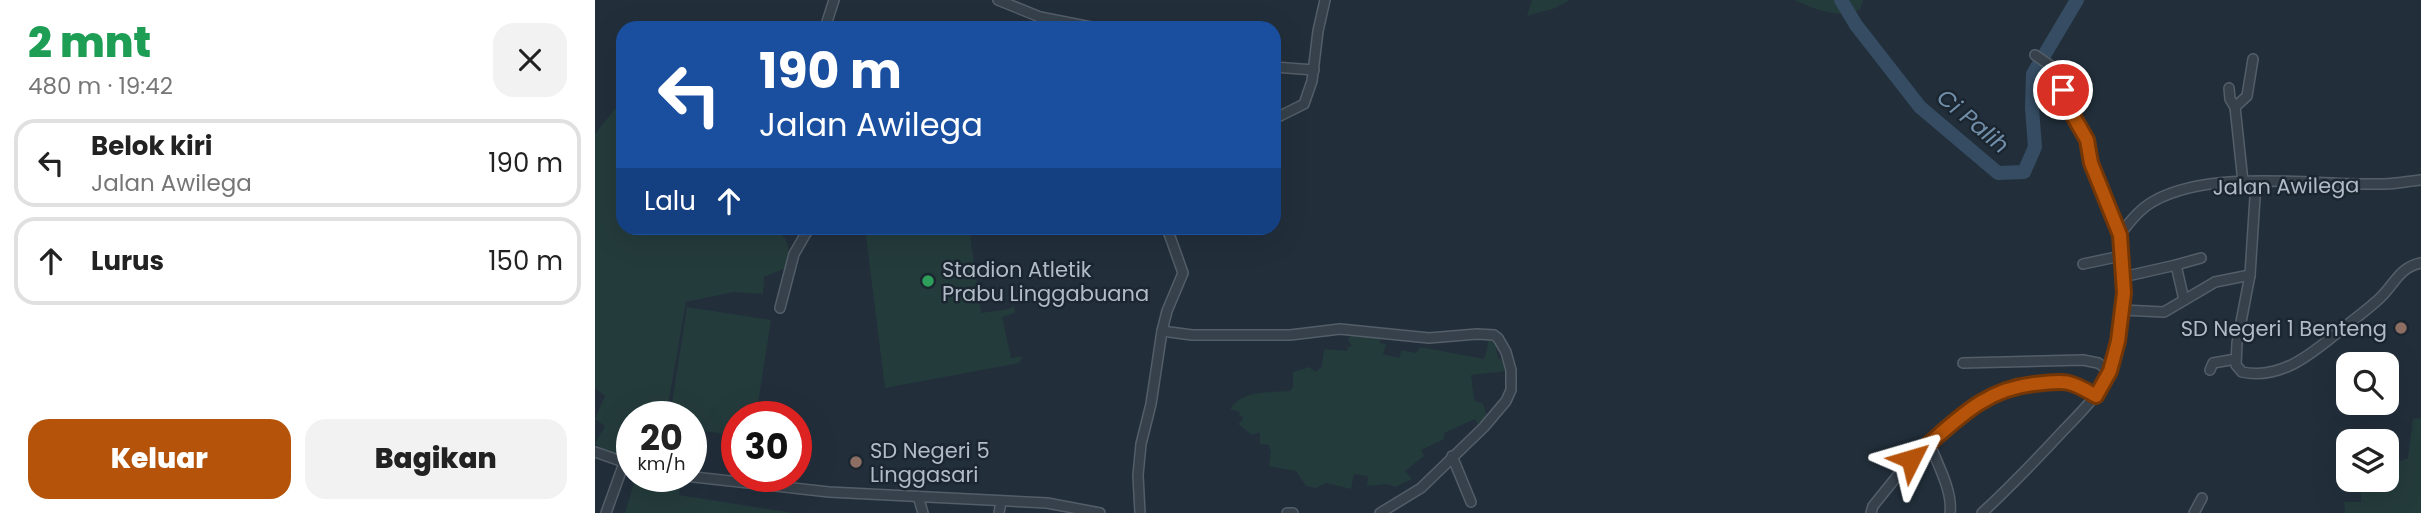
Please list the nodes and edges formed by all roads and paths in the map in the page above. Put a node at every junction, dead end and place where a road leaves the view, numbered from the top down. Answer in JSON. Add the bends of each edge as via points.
{"nodes":[{"id":1,"x":834,"y":0,"type":"edge"},
{"id":2,"x":998,"y":0,"type":"edge"},
{"id":3,"x":1325,"y":0,"type":"edge"},
{"id":4,"x":827,"y":21,"type":"edge"},
{"id":5,"x":1060,"y":21,"type":"edge"},
{"id":6,"x":2035,"y":55,"type":"dead end"},
{"id":7,"x":2253,"y":58,"type":"dead end"},
{"id":8,"x":1281,"y":68,"type":"edge"},
{"id":9,"x":1314,"y":70,"type":"junction"},
{"id":10,"x":2229,"y":88,"type":"dead end"},
{"id":11,"x":2235,"y":107,"type":"junction"},
{"id":12,"x":1281,"y":116,"type":"edge"},
{"id":13,"x":2421,"y":180,"type":"edge"},
{"id":14,"x":2256,"y":182,"type":"junction"},
{"id":15,"x":2243,"y":183,"type":"junction"},
{"id":16,"x":805,"y":235,"type":"edge"},
{"id":17,"x":1169,"y":235,"type":"edge"},
{"id":18,"x":2120,"y":235,"type":"junction"},
{"id":19,"x":2120,"y":256,"type":"junction"},
{"id":20,"x":2201,"y":258,"type":"dead end"},
{"id":21,"x":2421,"y":262,"type":"edge"},
{"id":22,"x":2083,"y":264,"type":"dead end"},
{"id":23,"x":2176,"y":265,"type":"junction"},
{"id":24,"x":2250,"y":275,"type":"junction"},
{"id":25,"x":2123,"y":278,"type":"junction"},
{"id":26,"x":2184,"y":300,"type":"junction"},
{"id":27,"x":780,"y":308,"type":"dead end"},
{"id":28,"x":2123,"y":310,"type":"junction"},
{"id":29,"x":1162,"y":331,"type":"junction"},
{"id":30,"x":2236,"y":359,"type":"junction"},
{"id":31,"x":1963,"y":363,"type":"dead end"},
{"id":32,"x":2210,"y":370,"type":"dead end"},
{"id":33,"x":2110,"y":371,"type":"junction"},
{"id":34,"x":2096,"y":396,"type":"junction"},
{"id":35,"x":1930,"y":444,"type":"junction"},
{"id":36,"x":595,"y":453,"type":"edge"},
{"id":37,"x":1452,"y":457,"type":"junction"},
{"id":38,"x":616,"y":460,"type":"edge"},
{"id":39,"x":707,"y":478,"type":"edge"},
{"id":40,"x":616,"y":492,"type":"edge"},
{"id":41,"x":918,"y":496,"type":"junction"},
{"id":42,"x":2202,"y":498,"type":"dead end"},
{"id":43,"x":1001,"y":502,"type":"junction"},
{"id":44,"x":1471,"y":502,"type":"dead end"},
{"id":45,"x":1054,"y":509,"type":"edge"},
{"id":46,"x":607,"y":513,"type":"edge"},
{"id":47,"x":923,"y":513,"type":"edge"},
{"id":48,"x":999,"y":513,"type":"edge"},
{"id":49,"x":1100,"y":513,"type":"edge"},
{"id":50,"x":1140,"y":513,"type":"edge"},
{"id":51,"x":1287,"y":513,"type":"edge"},
{"id":52,"x":1293,"y":513,"type":"edge"},
{"id":53,"x":1380,"y":513,"type":"edge"},
{"id":54,"x":1871,"y":513,"type":"edge"},
{"id":55,"x":1950,"y":513,"type":"edge"},
{"id":56,"x":1982,"y":513,"type":"edge"},
{"id":57,"x":2194,"y":513,"type":"edge"}],
"edges":[{"from":1,"to":4,"type":"street"},
{"from":2,"to":5,"type":"street"},
{"from":3,"to":9,"type":"street"},
{"from":6,"to":18,"type":"street","via":[[2051,66],[2087,140],[2091,163]]},
{"from":7,"to":11,"type":"street","via":[[2247,96]]},
{"from":8,"to":9,"type":"street"},
{"from":9,"to":12,"type":"street","via":[[1303,106]]},
{"from":10,"to":11,"type":"street"},
{"from":11,"to":15,"type":"street"},
{"from":13,"to":14,"type":"street","name":"Jalan Awilega","via":[[2387,184]]},
{"from":14,"to":15,"type":"street","name":"Jalan Awilega"},
{"from":14,"to":24,"type":"street"},
{"from":15,"to":18,"type":"street","name":"Jalan Awilega","via":[[2167,195],[2151,202]]},
{"from":16,"to":27,"type":"street","via":[[794,254]]},
{"from":17,"to":29,"type":"street","via":[[1183,273]]},
{"from":18,"to":19,"type":"street"},
{"from":19,"to":22,"type":"street"},
{"from":19,"to":25,"type":"street"},
{"from":20,"to":23,"type":"street"},
{"from":21,"to":30,"type":"street","via":[[2398,275],[2380,298],[2290,366],[2253,374],[2242,372]]},
{"from":23,"to":25,"type":"street"},
{"from":23,"to":26,"type":"street"},
{"from":24,"to":26,"type":"street","via":[[2215,282]]},
{"from":24,"to":30,"type":"street"},
{"from":25,"to":28,"type":"street"},
{"from":26,"to":28,"type":"street","via":[[2164,312]]},
{"from":28,"to":33,"type":"street"},
{"from":29,"to":37,"type":"street","via":[[1290,335],[1340,329],[1429,338],[1494,335],[1510,364],[1511,390],[1485,427]]},
{"from":29,"to":50,"type":"street","via":[[1141,444]]},
{"from":30,"to":32,"type":"street","via":[[2213,363]]},
{"from":31,"to":33,"type":"street","via":[[2083,360]]},
{"from":33,"to":34,"type":"street"},
{"from":34,"to":35,"type":"street","via":[[2069,382],[2011,387],[1980,401]]},
{"from":34,"to":56,"type":"street"},
{"from":35,"to":54,"type":"street","via":[[1896,476]]},
{"from":35,"to":55,"type":"street"},
{"from":36,"to":38,"type":"street"},
{"from":37,"to":44,"type":"street"},
{"from":37,"to":53,"type":"street","via":[[1421,488]]},
{"from":39,"to":41,"type":"street"},
{"from":40,"to":46,"type":"street"},
{"from":41,"to":43,"type":"street"},
{"from":41,"to":47,"type":"street"},
{"from":42,"to":57,"type":"street"},
{"from":43,"to":45,"type":"street"},
{"from":43,"to":48,"type":"street"},
{"from":45,"to":49,"type":"street"},
{"from":51,"to":52,"type":"street"}]}
